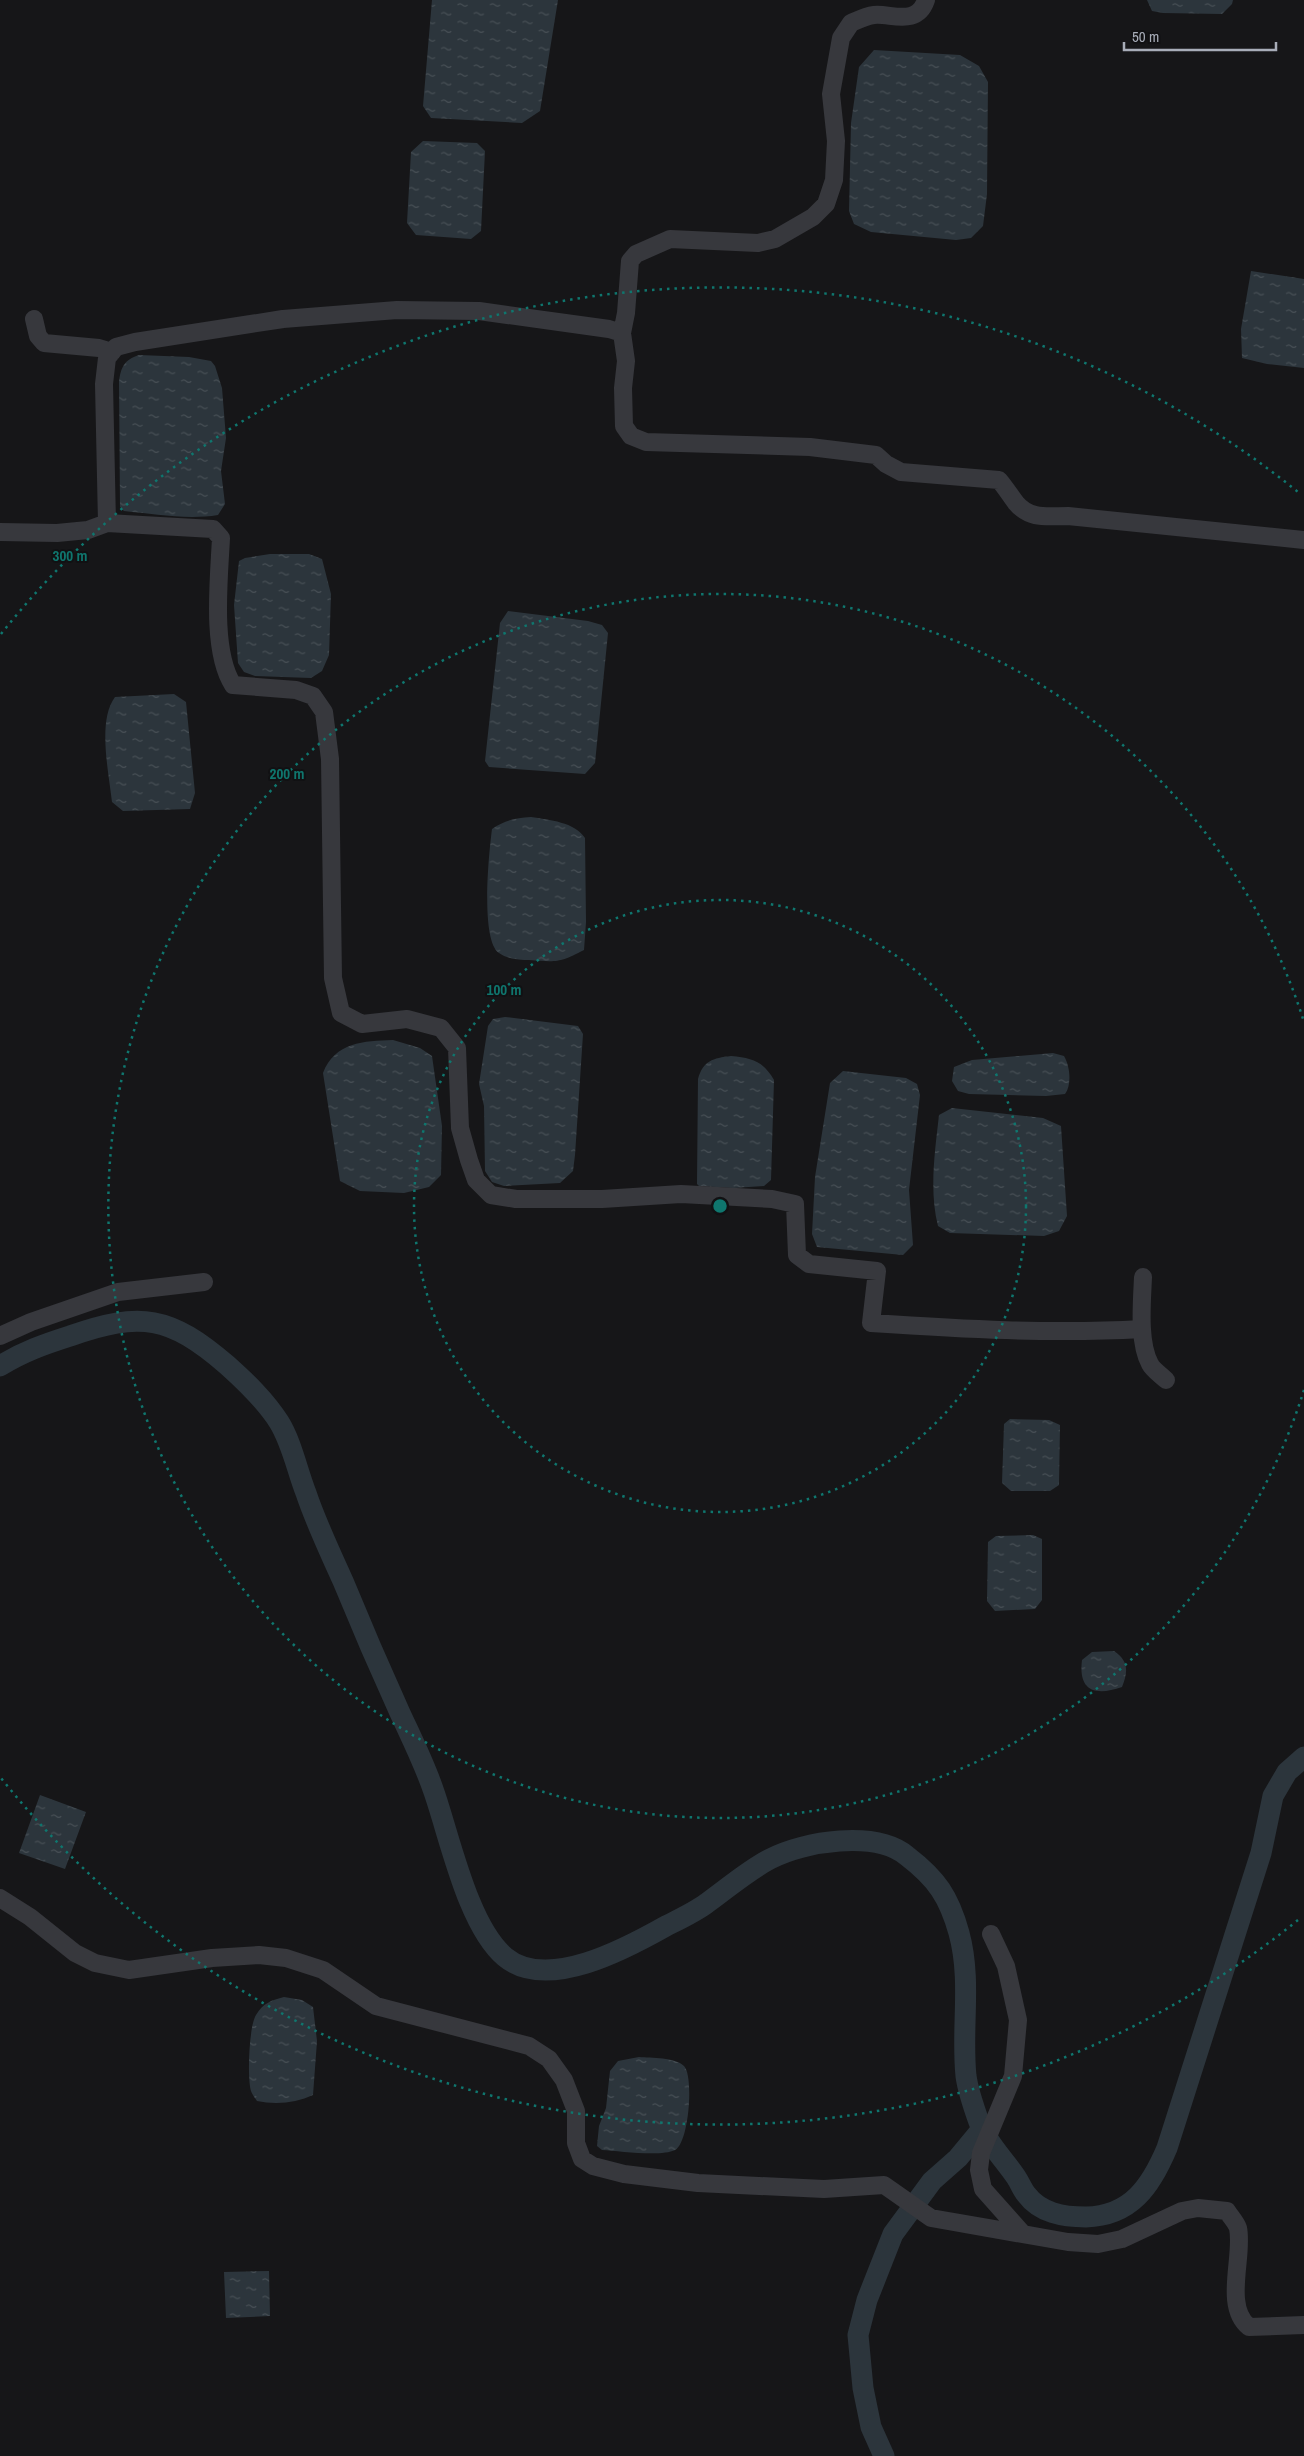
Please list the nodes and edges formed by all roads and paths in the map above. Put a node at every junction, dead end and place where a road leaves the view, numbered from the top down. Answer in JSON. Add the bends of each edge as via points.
{"nodes":[{"id":1,"x":926,"y":0,"type":"edge"},
{"id":2,"x":34,"y":319,"type":"dead end"},
{"id":3,"x":622,"y":333,"type":"junction"},
{"id":4,"x":112,"y":352,"type":"junction"},
{"id":5,"x":107,"y":523,"type":"junction"},
{"id":6,"x":0,"y":532,"type":"edge"},
{"id":7,"x":1304,"y":540,"type":"edge"},
{"id":8,"x":1143,"y":1278,"type":"dead end"},
{"id":9,"x":204,"y":1282,"type":"dead end"},
{"id":10,"x":1142,"y":1329,"type":"junction"},
{"id":11,"x":0,"y":1336,"type":"edge"},
{"id":12,"x":1166,"y":1380,"type":"dead end"},
{"id":13,"x":0,"y":1898,"type":"edge"},
{"id":14,"x":990,"y":1934,"type":"dead end"},
{"id":15,"x":1023,"y":2234,"type":"junction"},
{"id":16,"x":1304,"y":2325,"type":"edge"}],
"edges":[{"from":1,"to":3,"type":"street","via":[[914,14],[902,18],[874,15],[851,23],[841,38],[831,94],[836,141],[834,180],[826,204],[813,217],[775,239],[758,242],[670,239],[636,254],[630,261]]},
{"from":2,"to":4,"type":"street","via":[[38,336],[44,343]]},
{"from":3,"to":4,"type":"street","via":[[479,311],[397,310],[283,319],[135,342],[116,347]]},
{"from":3,"to":7,"type":"street","via":[[626,361],[624,426],[632,436],[646,442],[810,447],[876,455],[900,472],[999,480],[1016,502],[1035,516],[1068,516]]},
{"from":4,"to":5,"type":"street","via":[[107,358],[104,384]]},
{"from":5,"to":6,"type":"street","via":[[88,530],[57,533]]},
{"from":5,"to":10,"type":"street","via":[[213,529],[221,538],[220,649],[226,675],[233,685],[296,690],[313,696],[324,712],[330,759],[333,978],[341,1013],[362,1024],[407,1019],[441,1028],[457,1048],[460,1128],[469,1160],[476,1180],[491,1195],[516,1200],[681,1194],[772,1199],[795,1204],[797,1255],[809,1264],[877,1271],[871,1323],[1008,1331]]},
{"from":8,"to":10,"type":"street"},
{"from":9,"to":11,"type":"street","via":[[118,1292]]},
{"from":10,"to":12,"type":"street","via":[[1150,1364]]},
{"from":13,"to":15,"type":"street","via":[[75,1953],[95,1963],[129,1970],[212,1958],[259,1955],[286,1958],[322,1970],[376,2006],[529,2046],[549,2059],[564,2080],[576,2111],[576,2143],[582,2159],[593,2166],[624,2174],[698,2183],[824,2188],[884,2185],[931,2218]]},
{"from":14,"to":15,"type":"street","via":[[1006,1966],[1018,2020],[1014,2076],[990,2128],[979,2170],[983,2189]]},
{"from":15,"to":16,"type":"street","via":[[1098,2244],[1122,2239],[1182,2211],[1198,2208],[1227,2211],[1238,2227],[1236,2306],[1242,2321],[1249,2327]]}]}
